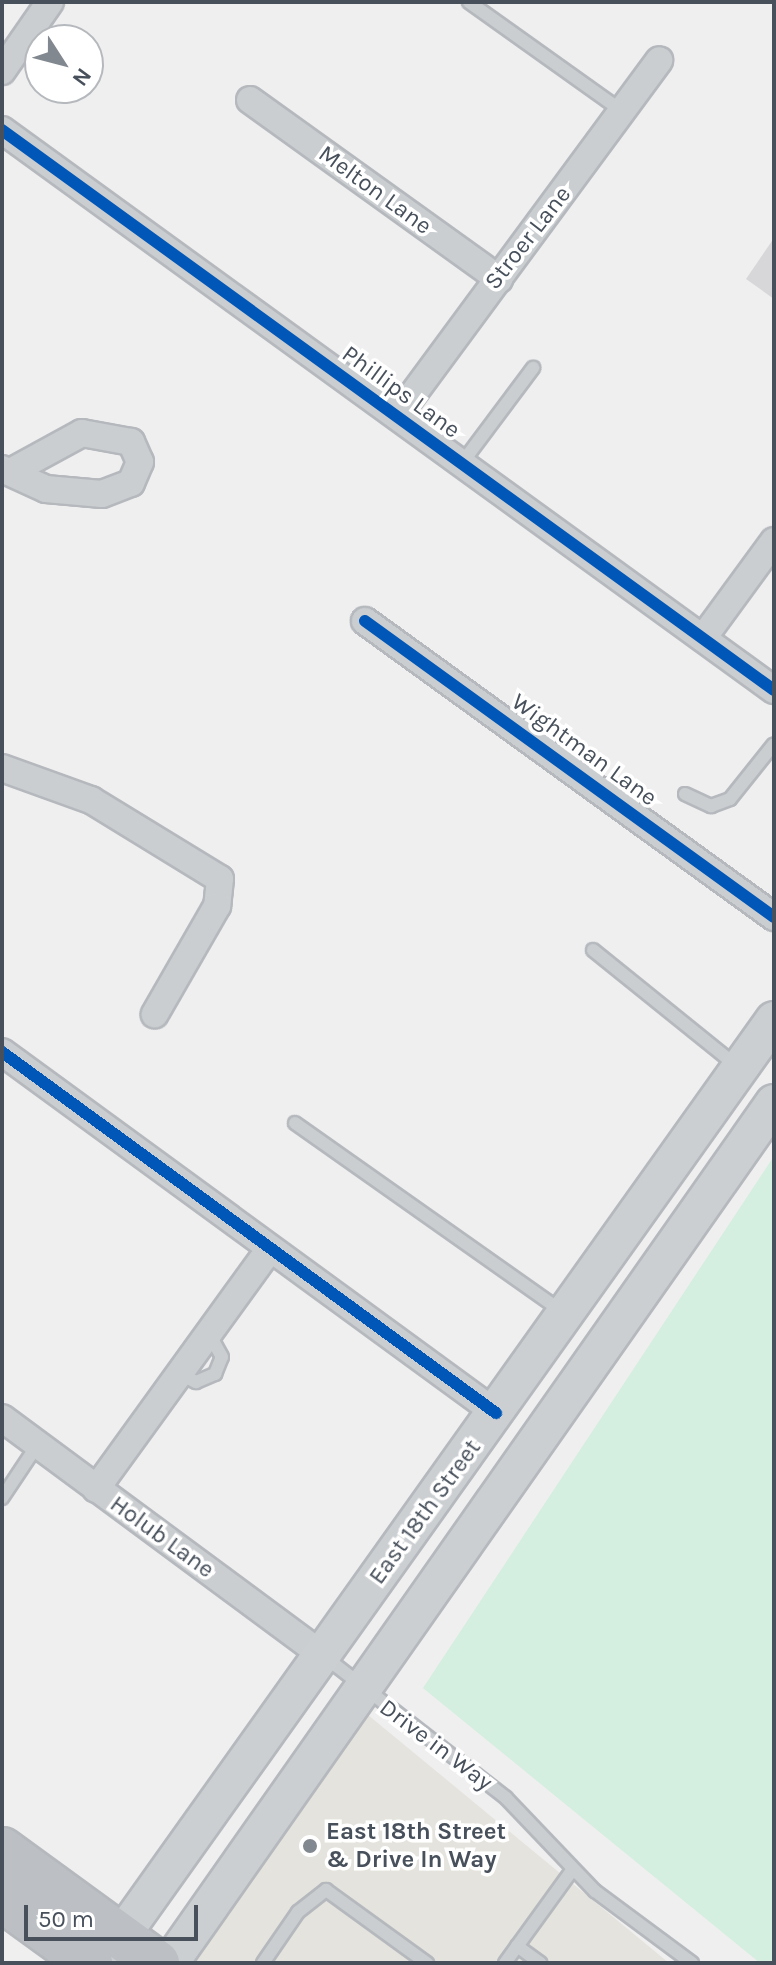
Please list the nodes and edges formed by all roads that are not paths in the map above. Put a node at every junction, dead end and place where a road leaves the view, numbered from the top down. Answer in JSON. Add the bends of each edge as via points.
{"nodes":[{"id":1,"x":50,"y":2,"type":"edge"},
{"id":2,"x":469,"y":2,"type":"edge"},
{"id":3,"x":659,"y":60,"type":"dead end"},
{"id":4,"x":2,"y":71,"type":"edge"},
{"id":5,"x":250,"y":100,"type":"dead end"},
{"id":6,"x":622,"y":111,"type":"junction"},
{"id":7,"x":2,"y":130,"type":"edge"},
{"id":8,"x":499,"y":279,"type":"junction"},
{"id":9,"x":533,"y":368,"type":"dead end"},
{"id":10,"x":397,"y":416,"type":"junction"},
{"id":11,"x":462,"y":463,"type":"junction"},
{"id":12,"x":774,"y":541,"type":"edge"},
{"id":13,"x":365,"y":621,"type":"dead end"},
{"id":14,"x":703,"y":638,"type":"junction"},
{"id":15,"x":774,"y":690,"type":"edge"},
{"id":16,"x":774,"y":744,"type":"edge"},
{"id":17,"x":2,"y":768,"type":"edge"},
{"id":18,"x":685,"y":794,"type":"dead end"},
{"id":19,"x":774,"y":917,"type":"edge"},
{"id":20,"x":593,"y":950,"type":"dead end"},
{"id":21,"x":155,"y":1014,"type":"dead end"},
{"id":22,"x":774,"y":1020,"type":"edge"},
{"id":23,"x":2,"y":1052,"type":"edge"},
{"id":24,"x":740,"y":1068,"type":"junction"},
{"id":25,"x":774,"y":1103,"type":"edge"},
{"id":26,"x":295,"y":1123,"type":"dead end"},
{"id":27,"x":269,"y":1250,"type":"junction"},
{"id":28,"x":566,"y":1314,"type":"junction"},
{"id":29,"x":496,"y":1413,"type":"junction"},
{"id":30,"x":2,"y":1418,"type":"edge"},
{"id":31,"x":38,"y":1444,"type":"junction"},
{"id":32,"x":96,"y":1489,"type":"junction"},
{"id":33,"x":2,"y":1498,"type":"edge"},
{"id":34,"x":322,"y":1655,"type":"junction"},
{"id":35,"x":367,"y":1691,"type":"junction"},
{"id":36,"x":2,"y":1850,"type":"edge"},
{"id":37,"x":573,"y":1869,"type":"junction"},
{"id":38,"x":2,"y":1899,"type":"edge"},
{"id":39,"x":517,"y":1946,"type":"junction"},
{"id":40,"x":104,"y":1954,"type":"edge"},
{"id":41,"x":157,"y":1963,"type":"edge"},
{"id":42,"x":170,"y":1963,"type":"edge"},
{"id":43,"x":263,"y":1963,"type":"edge"},
{"id":44,"x":427,"y":1963,"type":"edge"},
{"id":45,"x":505,"y":1963,"type":"edge"},
{"id":46,"x":540,"y":1963,"type":"edge"},
{"id":47,"x":692,"y":1963,"type":"edge"}],
"edges":[{"from":1,"to":4,"type":"street"},
{"from":2,"to":6,"type":"lane"},
{"from":3,"to":6,"type":"street","name":"Stroer Lane"},
{"from":5,"to":8,"type":"street","name":"Melton Lane"},
{"from":6,"to":8,"type":"street","name":"Stroer Lane"},
{"from":7,"to":10,"type":"street","name":"Phillips Lane"},
{"from":8,"to":10,"type":"street","name":"Stroer Lane"},
{"from":9,"to":11,"type":"lane"},
{"from":10,"to":11,"type":"street","name":"Phillips Lane"},
{"from":11,"to":14,"type":"street","name":"Phillips Lane"},
{"from":12,"to":14,"type":"street"},
{"from":13,"to":19,"type":"street","name":"Wightman Lane"},
{"from":14,"to":15,"type":"street","name":"Phillips Lane"},
{"from":16,"to":18,"type":"lane","via":[[730,799],[711,806]]},
{"from":17,"to":21,"type":"street","via":[[91,800],[220,879],[217,906]]},
{"from":20,"to":24,"type":"lane"},
{"from":22,"to":24,"type":"main road","name":"East 18th Street"},
{"from":23,"to":27,"type":"street"},
{"from":24,"to":28,"type":"main road","name":"East 18th Street"},
{"from":25,"to":35,"type":"main road"},
{"from":26,"to":28,"type":"lane"},
{"from":27,"to":29,"type":"street"},
{"from":27,"to":32,"type":"street"},
{"from":28,"to":29,"type":"main road","name":"East 18th Street"},
{"from":29,"to":34,"type":"main road","name":"East 18th Street"},
{"from":30,"to":31,"type":"street","name":"Holub Lane"},
{"from":31,"to":32,"type":"street","name":"Holub Lane"},
{"from":31,"to":33,"type":"lane"},
{"from":32,"to":34,"type":"street","name":"Holub Lane"},
{"from":34,"to":35,"type":"lane","name":"Drive in Way"},
{"from":34,"to":40,"type":"main road","name":"East 18th Street"},
{"from":35,"to":37,"type":"lane","name":"Drive in Way","via":[[506,1798]]},
{"from":35,"to":42,"type":"main road"},
{"from":36,"to":40,"type":"highway"},
{"from":37,"to":39,"type":"lane"},
{"from":37,"to":47,"type":"lane","name":"Drive in Way"},
{"from":38,"to":40,"type":"highway"},
{"from":39,"to":45,"type":"lane"},
{"from":39,"to":46,"type":"lane"},
{"from":40,"to":41,"type":"highway"},
{"from":43,"to":44,"type":"lane","via":[[298,1912],[326,1890]]}]}
